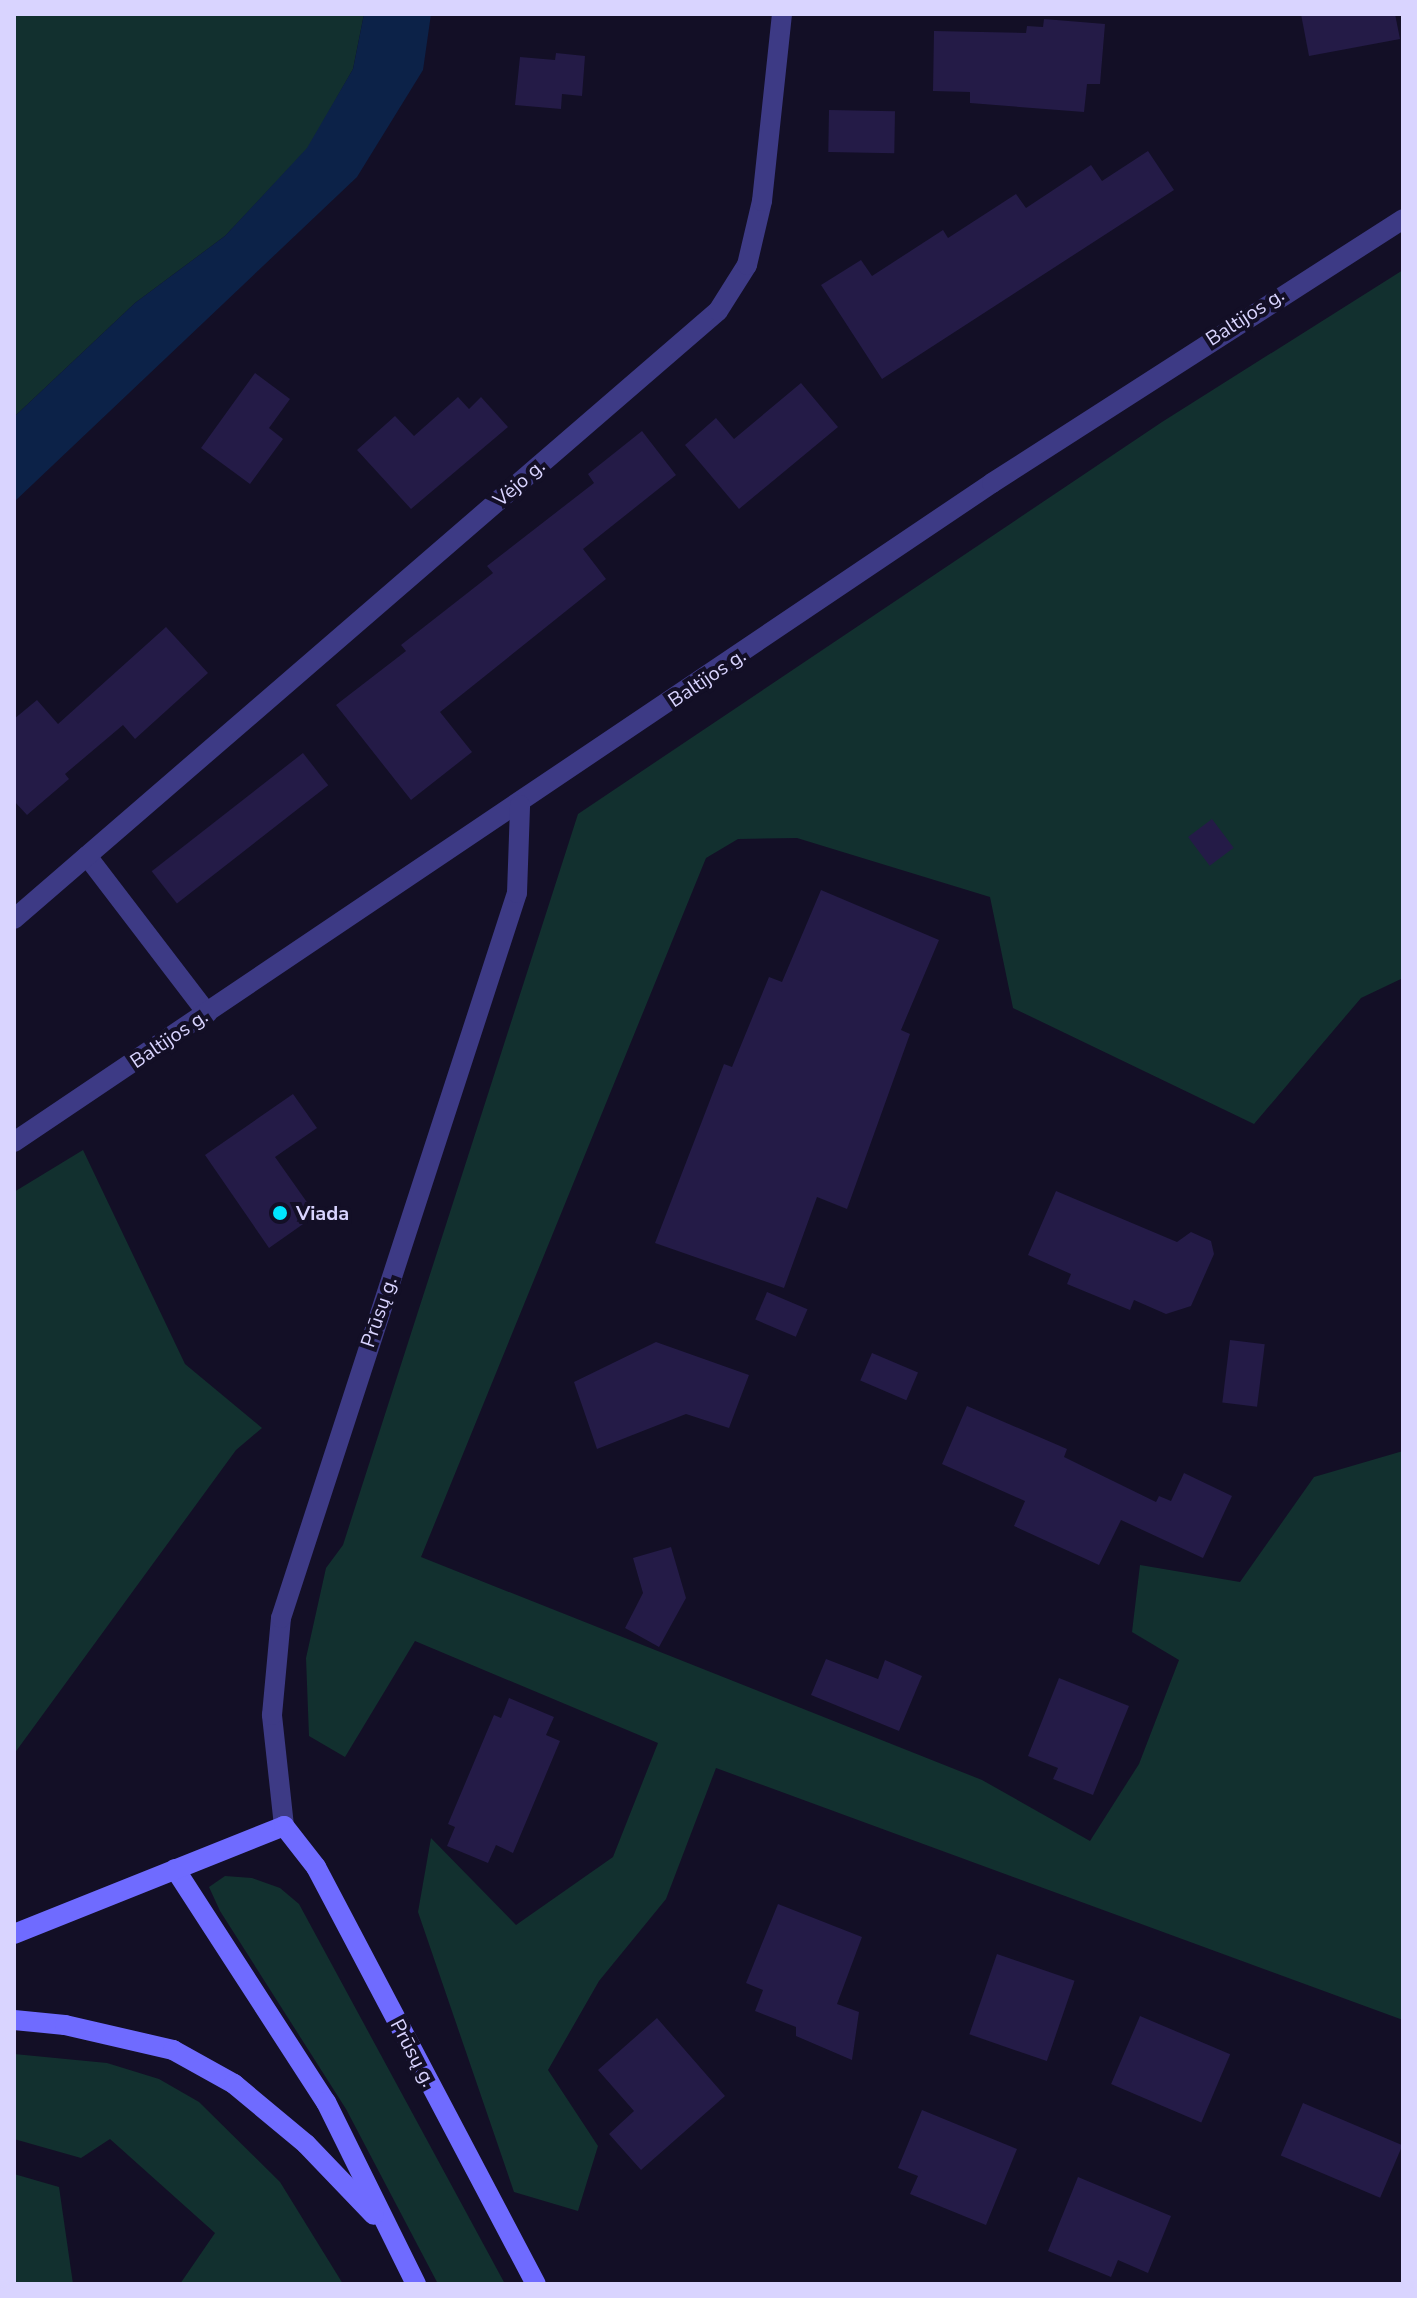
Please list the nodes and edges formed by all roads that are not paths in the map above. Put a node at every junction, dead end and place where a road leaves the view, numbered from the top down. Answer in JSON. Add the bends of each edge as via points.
{"nodes":[{"id":1,"x":782,"y":14,"type":"edge"},
{"id":2,"x":1403,"y":219,"type":"edge"},
{"id":3,"x":520,"y":805,"type":"junction"},
{"id":4,"x":87,"y":856,"type":"junction"},
{"id":5,"x":14,"y":919,"type":"edge"},
{"id":6,"x":207,"y":1013,"type":"junction"},
{"id":7,"x":14,"y":1142,"type":"edge"},
{"id":8,"x":284,"y":1826,"type":"junction"},
{"id":9,"x":175,"y":1869,"type":"junction"},
{"id":10,"x":14,"y":1934,"type":"edge"},
{"id":11,"x":14,"y":2020,"type":"edge"},
{"id":12,"x":386,"y":2227,"type":"junction"},
{"id":13,"x":416,"y":2284,"type":"edge"},
{"id":14,"x":536,"y":2284,"type":"edge"}],
"edges":[{"from":1,"to":4,"type":"street","name":"Vėjo g.","via":[[762,201],[747,265],[718,311]]},
{"from":2,"to":3,"type":"street","name":"Baltijos g.","via":[[992,483]]},
{"from":3,"to":6,"type":"street","name":"Baltijos g."},
{"from":3,"to":8,"type":"street","name":"Prūsų g.","via":[[517,893],[281,1618],[272,1715]]},
{"from":4,"to":5,"type":"street","name":"Vėjo g."},
{"from":4,"to":6,"type":"street"},
{"from":6,"to":7,"type":"street","name":"Baltijos g."},
{"from":8,"to":9,"type":"main road"},
{"from":8,"to":14,"type":"main road","name":"Prūsų g.","via":[[316,1867]]},
{"from":9,"to":10,"type":"main road"},
{"from":9,"to":12,"type":"main road","via":[[326,2102]]},
{"from":11,"to":12,"type":"main road","via":[[65,2025],[173,2050],[234,2084],[306,2144]]},
{"from":12,"to":13,"type":"main road"}]}
